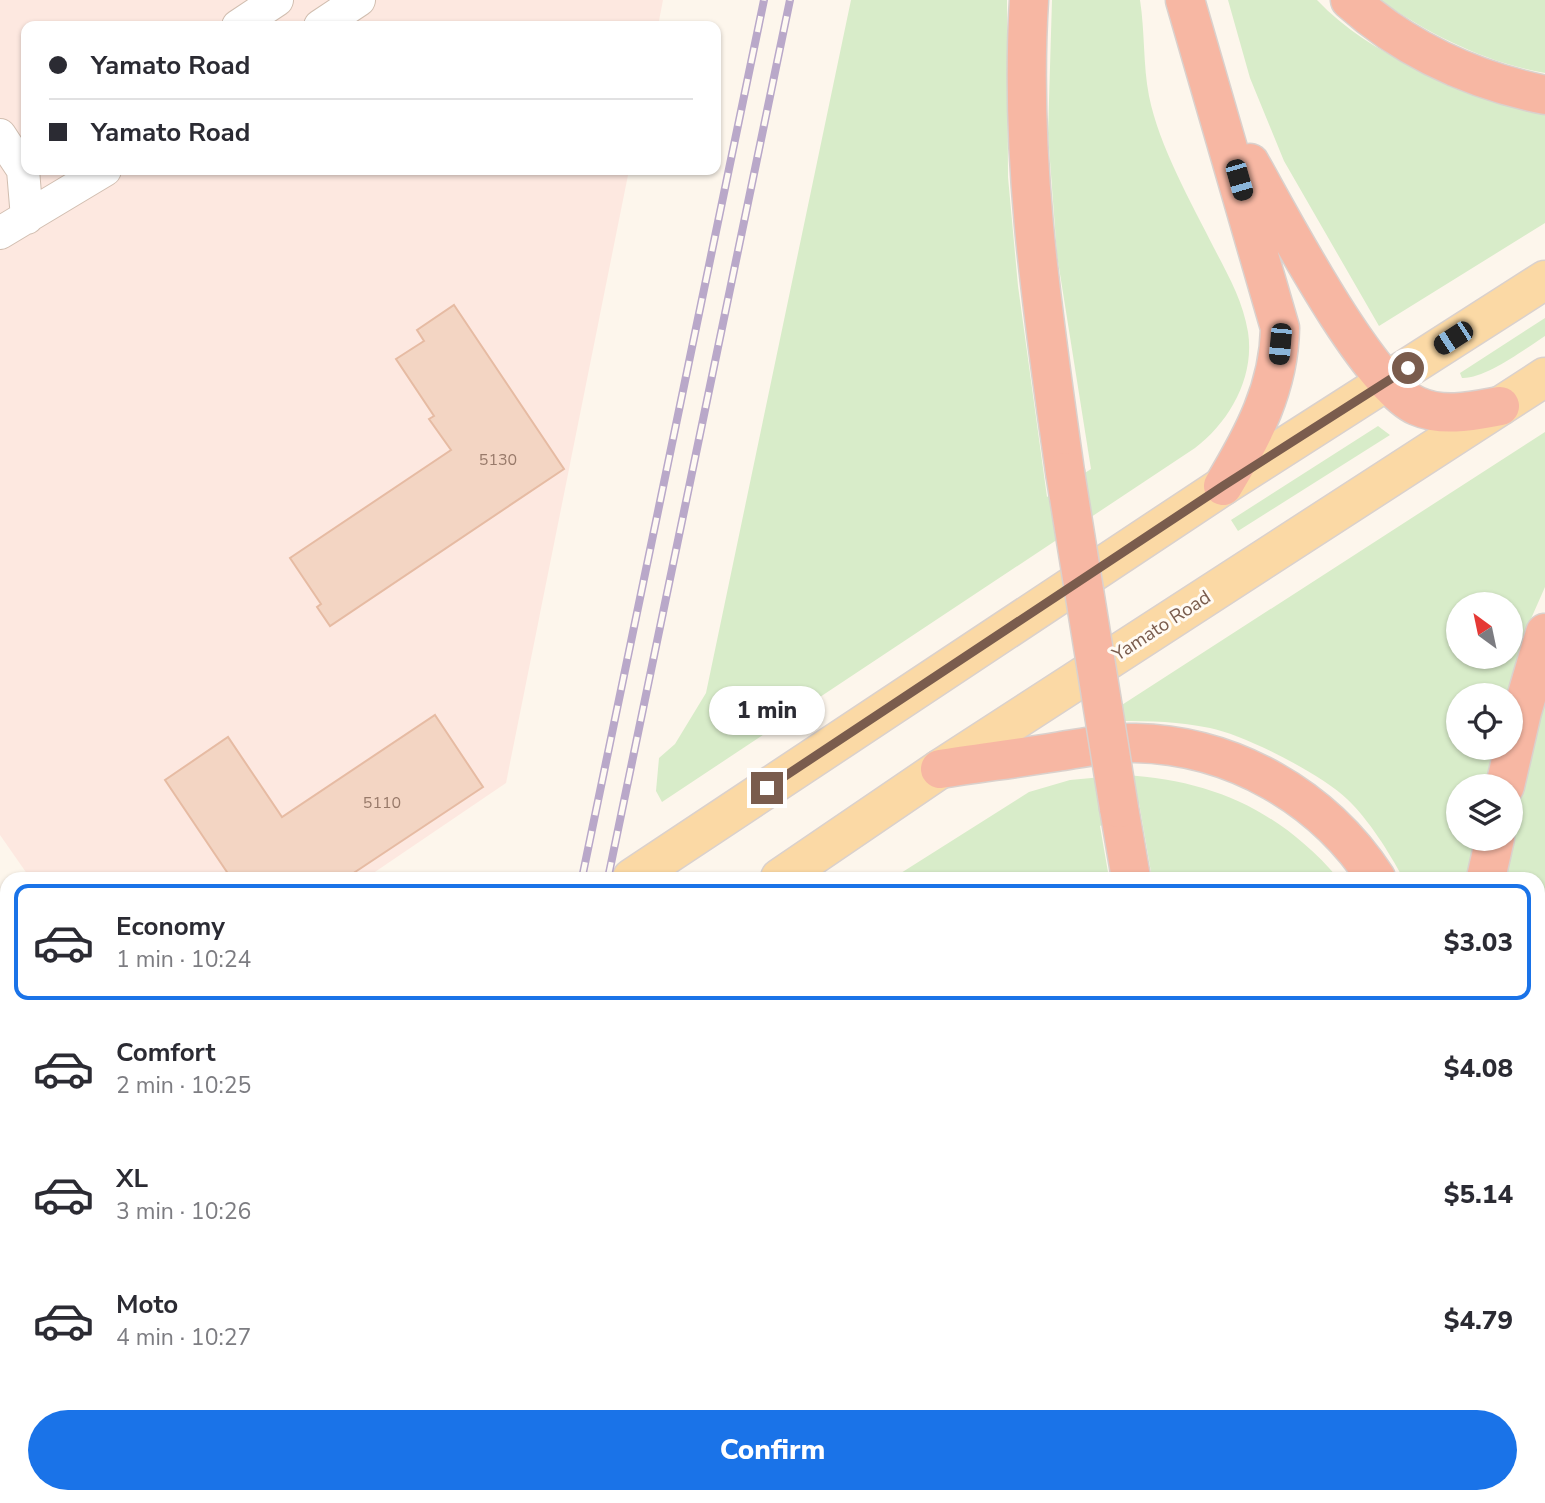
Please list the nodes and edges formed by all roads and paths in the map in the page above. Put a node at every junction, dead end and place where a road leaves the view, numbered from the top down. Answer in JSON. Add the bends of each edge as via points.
{"nodes":[{"id":1,"x":277,"y":0,"type":"edge"},
{"id":2,"x":359,"y":0,"type":"edge"},
{"id":3,"x":1028,"y":0,"type":"edge"},
{"id":4,"x":1185,"y":0,"type":"edge"},
{"id":5,"x":1350,"y":0,"type":"edge"},
{"id":6,"x":246,"y":21,"type":"edge"},
{"id":7,"x":328,"y":21,"type":"edge"},
{"id":8,"x":1545,"y":95,"type":"edge"},
{"id":9,"x":1216,"y":103,"type":"junction"},
{"id":10,"x":0,"y":135,"type":"edge"},
{"id":11,"x":16,"y":174,"type":"edge"},
{"id":12,"x":95,"y":175,"type":"edge"},
{"id":13,"x":9,"y":218,"type":"edge"},
{"id":14,"x":1545,"y":280,"type":"edge"},
{"id":15,"x":1545,"y":377,"type":"edge"},
{"id":16,"x":1385,"y":383,"type":"junction"},
{"id":17,"x":1500,"y":406,"type":"junction"},
{"id":18,"x":1223,"y":486,"type":"junction"},
{"id":19,"x":1545,"y":633,"type":"edge"},
{"id":20,"x":940,"y":769,"type":"junction"},
{"id":21,"x":1509,"y":774,"type":"edge"},
{"id":22,"x":1492,"y":851,"type":"edge"},
{"id":23,"x":641,"y":872,"type":"edge"},
{"id":24,"x":789,"y":872,"type":"edge"},
{"id":25,"x":1129,"y":872,"type":"edge"},
{"id":26,"x":1372,"y":872,"type":"edge"},
{"id":27,"x":1487,"y":872,"type":"edge"}],
"edges":[{"from":1,"to":6,"type":"street"},
{"from":2,"to":7,"type":"street"},
{"from":3,"to":25,"type":"highway","bridge":true,"via":[[1032,229],[1065,472]]},
{"from":4,"to":9,"type":"highway"},
{"from":5,"to":8,"type":"highway","via":[[1386,29],[1445,64]]},
{"from":9,"to":16,"type":"highway","via":[[1291,237]]},
{"from":9,"to":18,"type":"highway","via":[[1280,328],[1278,362],[1264,412]]},
{"from":10,"to":11,"type":"street"},
{"from":11,"to":13,"type":"street"},
{"from":12,"to":13,"type":"street"},
{"from":14,"to":16,"type":"main road"},
{"from":15,"to":17,"type":"main road","name":"Yamato Road"},
{"from":16,"to":17,"type":"highway","via":[[1404,400],[1438,413]]},
{"from":16,"to":18,"type":"main road"},
{"from":17,"to":20,"type":"main road","name":"Yamato Road"},
{"from":18,"to":23,"type":"main road"},
{"from":19,"to":21,"type":"highway"},
{"from":20,"to":24,"type":"main road","name":"Yamato Road"},
{"from":20,"to":26,"type":"highway","via":[[1112,743],[1157,744],[1208,753],[1250,769],[1318,810]]},
{"from":22,"to":27,"type":"highway"}]}
